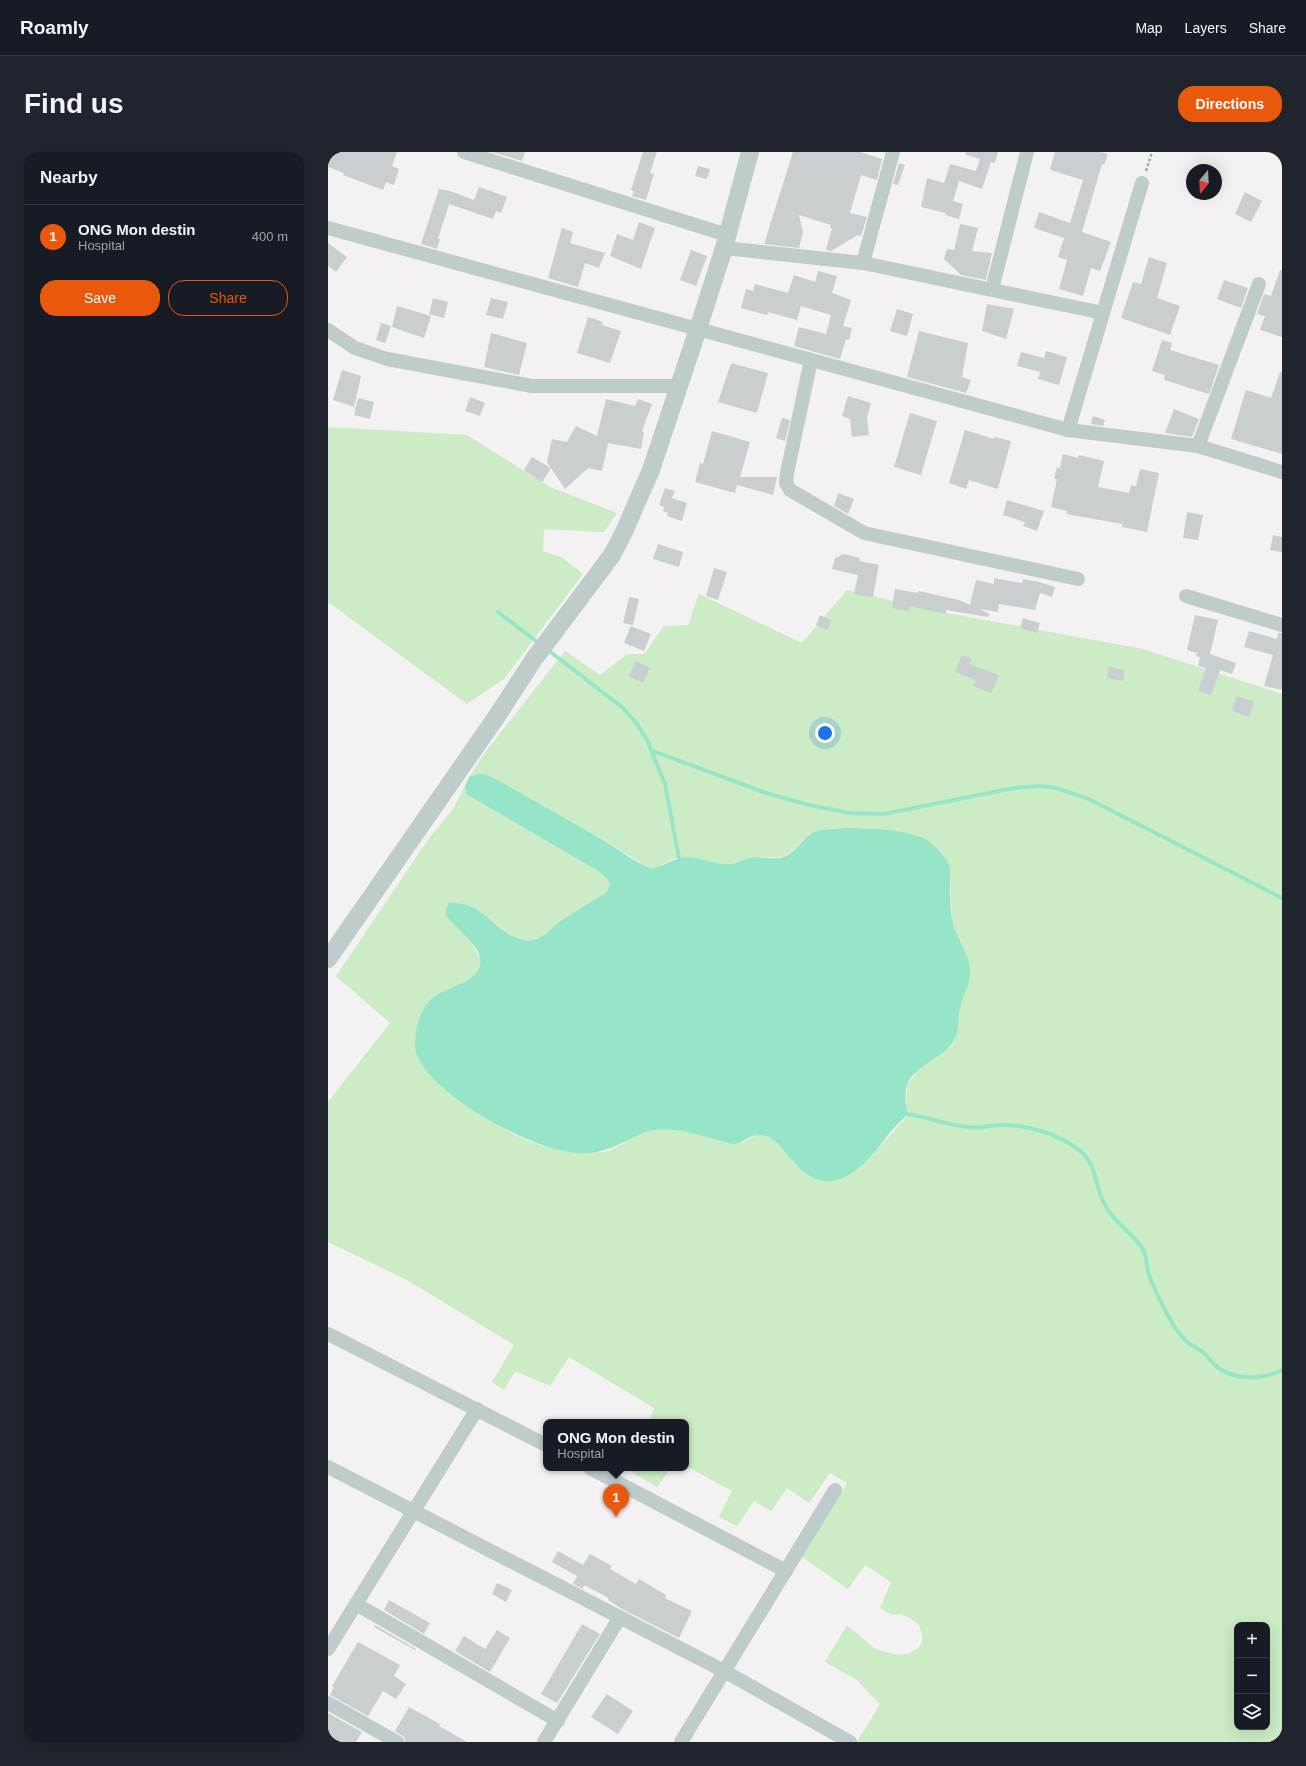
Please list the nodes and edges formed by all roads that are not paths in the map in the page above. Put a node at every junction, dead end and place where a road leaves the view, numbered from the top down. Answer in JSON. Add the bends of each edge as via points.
{"nodes":[{"id":1,"x":464,"y":152,"type":"edge"},
{"id":2,"x":750,"y":152,"type":"edge"},
{"id":3,"x":893,"y":152,"type":"edge"},
{"id":4,"x":1027,"y":152,"type":"edge"},
{"id":5,"x":1142,"y":183,"type":"road end"},
{"id":6,"x":328,"y":228,"type":"edge"},
{"id":7,"x":726,"y":241,"type":"junction"},
{"id":8,"x":863,"y":264,"type":"junction"},
{"id":9,"x":1259,"y":284,"type":"dead end"},
{"id":10,"x":992,"y":289,"type":"junction"},
{"id":11,"x":1103,"y":313,"type":"junction"},
{"id":12,"x":698,"y":329,"type":"junction"},
{"id":13,"x":328,"y":330,"type":"edge"},
{"id":14,"x":811,"y":360,"type":"junction"},
{"id":15,"x":678,"y":386,"type":"junction"},
{"id":16,"x":1068,"y":430,"type":"junction"},
{"id":17,"x":1198,"y":446,"type":"junction"},
{"id":18,"x":1282,"y":472,"type":"edge"},
{"id":19,"x":1078,"y":579,"type":"dead end"},
{"id":20,"x":1186,"y":596,"type":"dead end"},
{"id":21,"x":1282,"y":625,"type":"edge"},
{"id":22,"x":328,"y":959,"type":"edge"},
{"id":23,"x":328,"y":1334,"type":"edge"},
{"id":24,"x":478,"y":1409,"type":"junction"},
{"id":25,"x":543,"y":1443,"type":"edge"},
{"id":26,"x":328,"y":1468,"type":"edge"},
{"id":27,"x":596,"y":1471,"type":"edge"},
{"id":28,"x":835,"y":1490,"type":"dead end"},
{"id":29,"x":413,"y":1511,"type":"junction"},
{"id":30,"x":786,"y":1571,"type":"junction"},
{"id":31,"x":356,"y":1604,"type":"junction"},
{"id":32,"x":620,"y":1617,"type":"junction"},
{"id":33,"x":328,"y":1649,"type":"edge"},
{"id":34,"x":724,"y":1672,"type":"junction"},
{"id":35,"x":328,"y":1703,"type":"edge"},
{"id":36,"x":558,"y":1722,"type":"junction"},
{"id":37,"x":397,"y":1742,"type":"edge"},
{"id":38,"x":544,"y":1742,"type":"edge"},
{"id":39,"x":681,"y":1742,"type":"edge"},
{"id":40,"x":850,"y":1742,"type":"edge"}],
"edges":[{"from":1,"to":7,"type":"street"},
{"from":2,"to":7,"type":"street"},
{"from":3,"to":8,"type":"street"},
{"from":4,"to":10,"type":"street"},
{"from":5,"to":11,"type":"street"},
{"from":6,"to":12,"type":"street"},
{"from":7,"to":8,"type":"street"},
{"from":7,"to":12,"type":"street"},
{"from":8,"to":10,"type":"street"},
{"from":9,"to":17,"type":"street"},
{"from":10,"to":11,"type":"street"},
{"from":11,"to":16,"type":"street"},
{"from":12,"to":14,"type":"street"},
{"from":12,"to":15,"type":"street"},
{"from":13,"to":15,"type":"street","via":[[355,348],[387,359],[532,386]]},
{"from":14,"to":16,"type":"street"},
{"from":14,"to":19,"type":"street","via":[[787,473],[786,483],[790,490],[864,533]]},
{"from":15,"to":22,"type":"street","via":[[651,470],[612,555],[534,659],[493,723]]},
{"from":16,"to":17,"type":"street"},
{"from":17,"to":18,"type":"street"},
{"from":20,"to":21,"type":"street"},
{"from":23,"to":24,"type":"street"},
{"from":24,"to":25,"type":"street"},
{"from":24,"to":29,"type":"street"},
{"from":26,"to":29,"type":"street"},
{"from":27,"to":30,"type":"street"},
{"from":28,"to":30,"type":"street"},
{"from":29,"to":31,"type":"street"},
{"from":29,"to":32,"type":"street"},
{"from":30,"to":34,"type":"street"},
{"from":31,"to":33,"type":"street"},
{"from":31,"to":36,"type":"street"},
{"from":32,"to":34,"type":"street"},
{"from":32,"to":36,"type":"street"},
{"from":34,"to":39,"type":"street"},
{"from":34,"to":40,"type":"street"},
{"from":35,"to":37,"type":"street"},
{"from":36,"to":38,"type":"street"}]}
